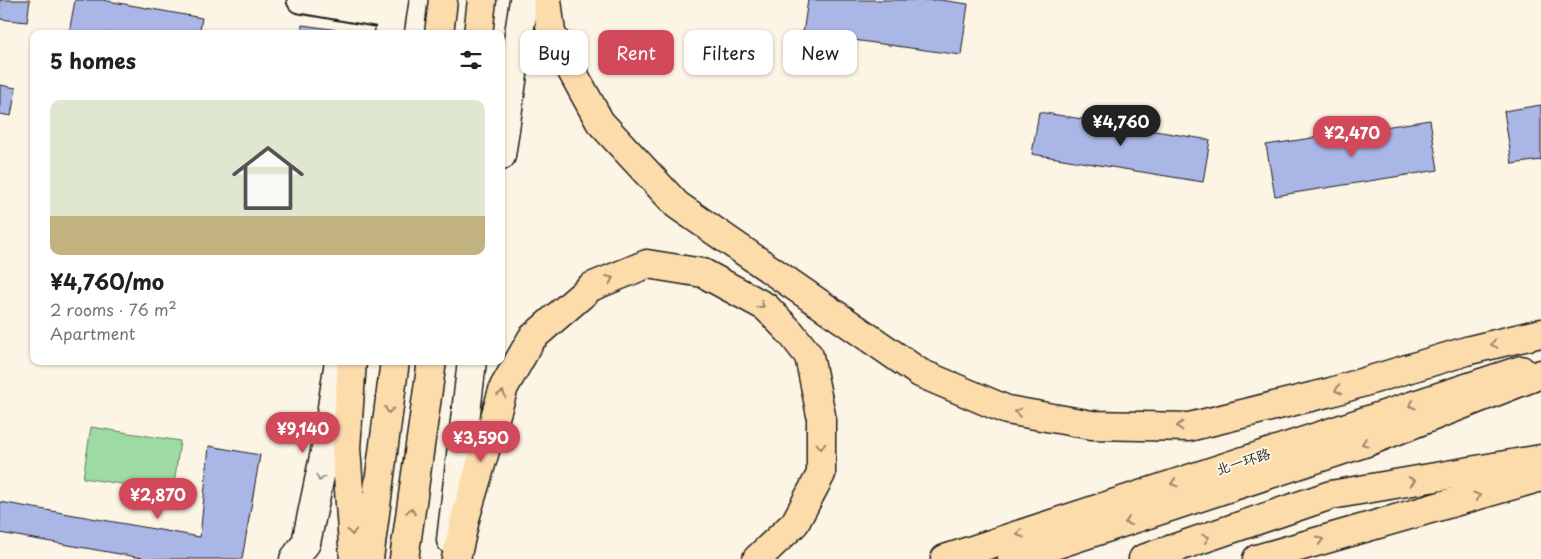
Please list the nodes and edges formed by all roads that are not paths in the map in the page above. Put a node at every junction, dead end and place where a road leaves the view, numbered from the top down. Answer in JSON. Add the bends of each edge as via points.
{"nodes":[{"id":1,"x":300,"y":0,"type":"edge"},
{"id":2,"x":443,"y":0,"type":"edge"},
{"id":3,"x":482,"y":0,"type":"edge"},
{"id":4,"x":524,"y":0,"type":"edge"},
{"id":5,"x":547,"y":0,"type":"edge"},
{"id":6,"x":392,"y":17,"type":"edge"},
{"id":7,"x":439,"y":30,"type":"edge"},
{"id":8,"x":478,"y":30,"type":"edge"},
{"id":9,"x":505,"y":129,"type":"edge"},
{"id":10,"x":1541,"y":333,"type":"edge"},
{"id":11,"x":1541,"y":363,"type":"edge"},
{"id":12,"x":338,"y":365,"type":"edge"},
{"id":13,"x":352,"y":365,"type":"edge"},
{"id":14,"x":394,"y":365,"type":"edge"},
{"id":15,"x":431,"y":365,"type":"edge"},
{"id":16,"x":472,"y":365,"type":"edge"},
{"id":17,"x":1541,"y":374,"type":"edge"},
{"id":18,"x":1541,"y":459,"type":"edge"},
{"id":19,"x":1541,"y":477,"type":"edge"},
{"id":20,"x":294,"y":559,"type":"edge"},
{"id":21,"x":354,"y":559,"type":"edge"},
{"id":22,"x":369,"y":559,"type":"edge"},
{"id":23,"x":404,"y":559,"type":"edge"},
{"id":24,"x":449,"y":559,"type":"edge"},
{"id":25,"x":456,"y":559,"type":"edge"},
{"id":26,"x":757,"y":559,"type":"edge"},
{"id":27,"x":945,"y":559,"type":"edge"},
{"id":28,"x":1012,"y":559,"type":"edge"},
{"id":29,"x":1143,"y":559,"type":"edge"},
{"id":30,"x":1257,"y":559,"type":"edge"}],
"edges":[{"from":1,"to":6,"type":"street"},
{"from":2,"to":7,"type":"main road"},
{"from":3,"to":8,"type":"main road"},
{"from":4,"to":9,"type":"main road"},
{"from":10,"to":5,"type":"main road","one_way":true,"via":[[1470,350],[1331,392],[1189,427],[1092,425],[1007,410],[920,373],[677,205],[600,122],[551,33]]},
{"from":11,"to":27,"type":"main road","name":"北一环路","one_way":true},
{"from":12,"to":20,"type":"main road","one_way":true,"via":[[326,447],[306,542]]},
{"from":13,"to":21,"type":"main road","one_way":true,"via":[[346,448]]},
{"from":14,"to":22,"type":"main road","one_way":true},
{"from":23,"to":15,"type":"main road","one_way":true},
{"from":16,"to":24,"type":"main road"},
{"from":17,"to":28,"type":"main road","one_way":true,"via":[[1367,442]]},
{"from":29,"to":18,"type":"main road","one_way":true,"via":[[1332,495]]},
{"from":30,"to":19,"type":"main road","one_way":true},
{"from":25,"to":26,"type":"main road","one_way":true,"via":[[504,386],[532,338],[591,287],[647,264],[703,273],[766,307],[809,356],[821,415],[821,474],[795,523]]}]}
